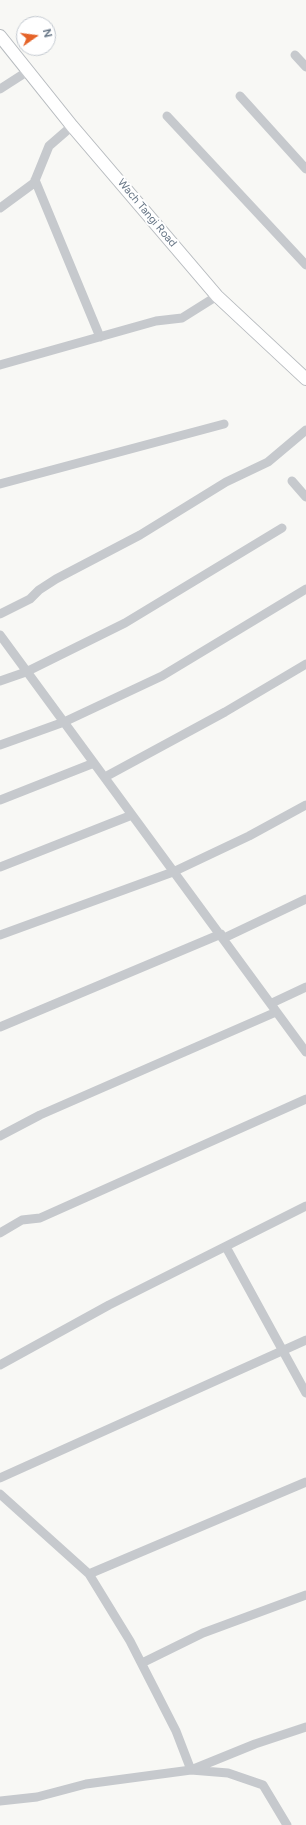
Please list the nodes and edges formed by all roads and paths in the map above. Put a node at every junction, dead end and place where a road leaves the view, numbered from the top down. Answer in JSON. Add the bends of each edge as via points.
{"nodes":[{"id":1,"x":0,"y":36,"type":"edge"},
{"id":2,"x":295,"y":54,"type":"dead end"},
{"id":3,"x":306,"y":67,"type":"edge"},
{"id":4,"x":28,"y":71,"type":"junction"},
{"id":5,"x":0,"y":89,"type":"edge"},
{"id":6,"x":240,"y":96,"type":"dead end"},
{"id":7,"x":167,"y":116,"type":"dead end"},
{"id":8,"x":72,"y":126,"type":"junction"},
{"id":9,"x":306,"y":169,"type":"edge"},
{"id":10,"x":35,"y":180,"type":"junction"},
{"id":11,"x":0,"y":208,"type":"edge"},
{"id":12,"x":306,"y":265,"type":"edge"},
{"id":13,"x":217,"y":296,"type":"junction"},
{"id":14,"x":100,"y":337,"type":"junction"},
{"id":15,"x":1,"y":362,"type":"edge"},
{"id":16,"x":306,"y":379,"type":"edge"},
{"id":17,"x":224,"y":424,"type":"dead end"},
{"id":18,"x":306,"y":430,"type":"edge"},
{"id":19,"x":292,"y":481,"type":"dead end"},
{"id":20,"x":0,"y":484,"type":"edge"},
{"id":21,"x":306,"y":497,"type":"edge"},
{"id":22,"x":282,"y":528,"type":"dead end"},
{"id":23,"x":306,"y":589,"type":"edge"},
{"id":24,"x":0,"y":614,"type":"edge"},
{"id":25,"x":0,"y":635,"type":"edge"},
{"id":26,"x":306,"y":664,"type":"edge"},
{"id":27,"x":26,"y":672,"type":"junction"},
{"id":28,"x":0,"y":680,"type":"edge"},
{"id":29,"x":64,"y":722,"type":"junction"},
{"id":30,"x":0,"y":744,"type":"edge"},
{"id":31,"x":94,"y":763,"type":"junction"},
{"id":32,"x":105,"y":777,"type":"junction"},
{"id":33,"x":0,"y":800,"type":"edge"},
{"id":34,"x":306,"y":805,"type":"edge"},
{"id":35,"x":132,"y":815,"type":"junction"},
{"id":36,"x":0,"y":867,"type":"edge"},
{"id":37,"x":173,"y":872,"type":"junction"},
{"id":38,"x":306,"y":899,"type":"edge"},
{"id":39,"x":0,"y":935,"type":"edge"},
{"id":40,"x":222,"y":936,"type":"junction"},
{"id":41,"x":306,"y":987,"type":"edge"},
{"id":42,"x":272,"y":1003,"type":"junction"},
{"id":43,"x":276,"y":1012,"type":"junction"},
{"id":44,"x":0,"y":1027,"type":"edge"},
{"id":45,"x":306,"y":1052,"type":"edge"},
{"id":46,"x":306,"y":1099,"type":"edge"},
{"id":47,"x":0,"y":1136,"type":"edge"},
{"id":48,"x":306,"y":1206,"type":"edge"},
{"id":49,"x":0,"y":1233,"type":"edge"},
{"id":50,"x":226,"y":1247,"type":"junction"},
{"id":51,"x":306,"y":1340,"type":"edge"},
{"id":52,"x":283,"y":1350,"type":"junction"},
{"id":53,"x":0,"y":1365,"type":"edge"},
{"id":54,"x":306,"y":1393,"type":"edge"},
{"id":55,"x":0,"y":1478,"type":"edge"},
{"id":56,"x":306,"y":1482,"type":"edge"},
{"id":57,"x":0,"y":1494,"type":"edge"},
{"id":58,"x":89,"y":1574,"type":"junction"},
{"id":59,"x":306,"y":1595,"type":"edge"},
{"id":60,"x":142,"y":1664,"type":"junction"},
{"id":61,"x":306,"y":1728,"type":"edge"},
{"id":62,"x":191,"y":1770,"type":"junction"},
{"id":63,"x":0,"y":1801,"type":"edge"},
{"id":64,"x":287,"y":1825,"type":"edge"}],
"edges":[{"from":1,"to":4,"type":"main road","name":"Wach Tangi Road"},
{"from":2,"to":3,"type":"street"},
{"from":4,"to":5,"type":"street"},
{"from":4,"to":8,"type":"main road","name":"Wach Tangi Road"},
{"from":6,"to":9,"type":"street"},
{"from":7,"to":12,"type":"street"},
{"from":8,"to":10,"type":"street","via":[[49,146]]},
{"from":8,"to":13,"type":"main road","name":"Wach Tangi Road"},
{"from":10,"to":11,"type":"street"},
{"from":10,"to":14,"type":"street"},
{"from":13,"to":14,"type":"street","via":[[182,318],[156,321]]},
{"from":13,"to":16,"type":"main road","name":"Wach Tangi Road"},
{"from":14,"to":15,"type":"street"},
{"from":17,"to":20,"type":"street"},
{"from":18,"to":24,"type":"street","via":[[268,462],[226,482],[140,535],[56,579],[30,598]]},
{"from":19,"to":21,"type":"street"},
{"from":22,"to":27,"type":"street","via":[[125,623]]},
{"from":23,"to":29,"type":"street","via":[[162,676]]},
{"from":25,"to":27,"type":"street"},
{"from":26,"to":32,"type":"street","via":[[225,712]]},
{"from":27,"to":28,"type":"street"},
{"from":27,"to":29,"type":"street"},
{"from":29,"to":30,"type":"street"},
{"from":29,"to":31,"type":"street"},
{"from":31,"to":32,"type":"street"},
{"from":31,"to":33,"type":"street"},
{"from":32,"to":35,"type":"street"},
{"from":34,"to":37,"type":"street","via":[[249,836]]},
{"from":35,"to":36,"type":"street"},
{"from":35,"to":37,"type":"street"},
{"from":37,"to":39,"type":"street"},
{"from":37,"to":40,"type":"street"},
{"from":38,"to":40,"type":"street"},
{"from":40,"to":42,"type":"street"},
{"from":40,"to":44,"type":"street"},
{"from":41,"to":42,"type":"street"},
{"from":42,"to":43,"type":"street"},
{"from":43,"to":45,"type":"street"},
{"from":43,"to":47,"type":"street","via":[[40,1114]]},
{"from":46,"to":49,"type":"street","via":[[40,1218],[22,1220]]},
{"from":48,"to":50,"type":"street"},
{"from":50,"to":52,"type":"street"},
{"from":50,"to":53,"type":"street","via":[[109,1305]]},
{"from":51,"to":52,"type":"street"},
{"from":52,"to":54,"type":"street"},
{"from":52,"to":55,"type":"street"},
{"from":56,"to":58,"type":"street"},
{"from":57,"to":58,"type":"street"},
{"from":58,"to":60,"type":"street"},
{"from":59,"to":60,"type":"street","via":[[203,1633]]},
{"from":60,"to":62,"type":"street","via":[[176,1731]]},
{"from":61,"to":62,"type":"street","via":[[255,1744]]},
{"from":62,"to":63,"type":"street","via":[[86,1784],[37,1797]]},
{"from":62,"to":64,"type":"street","via":[[228,1773],[263,1785]]}]}
